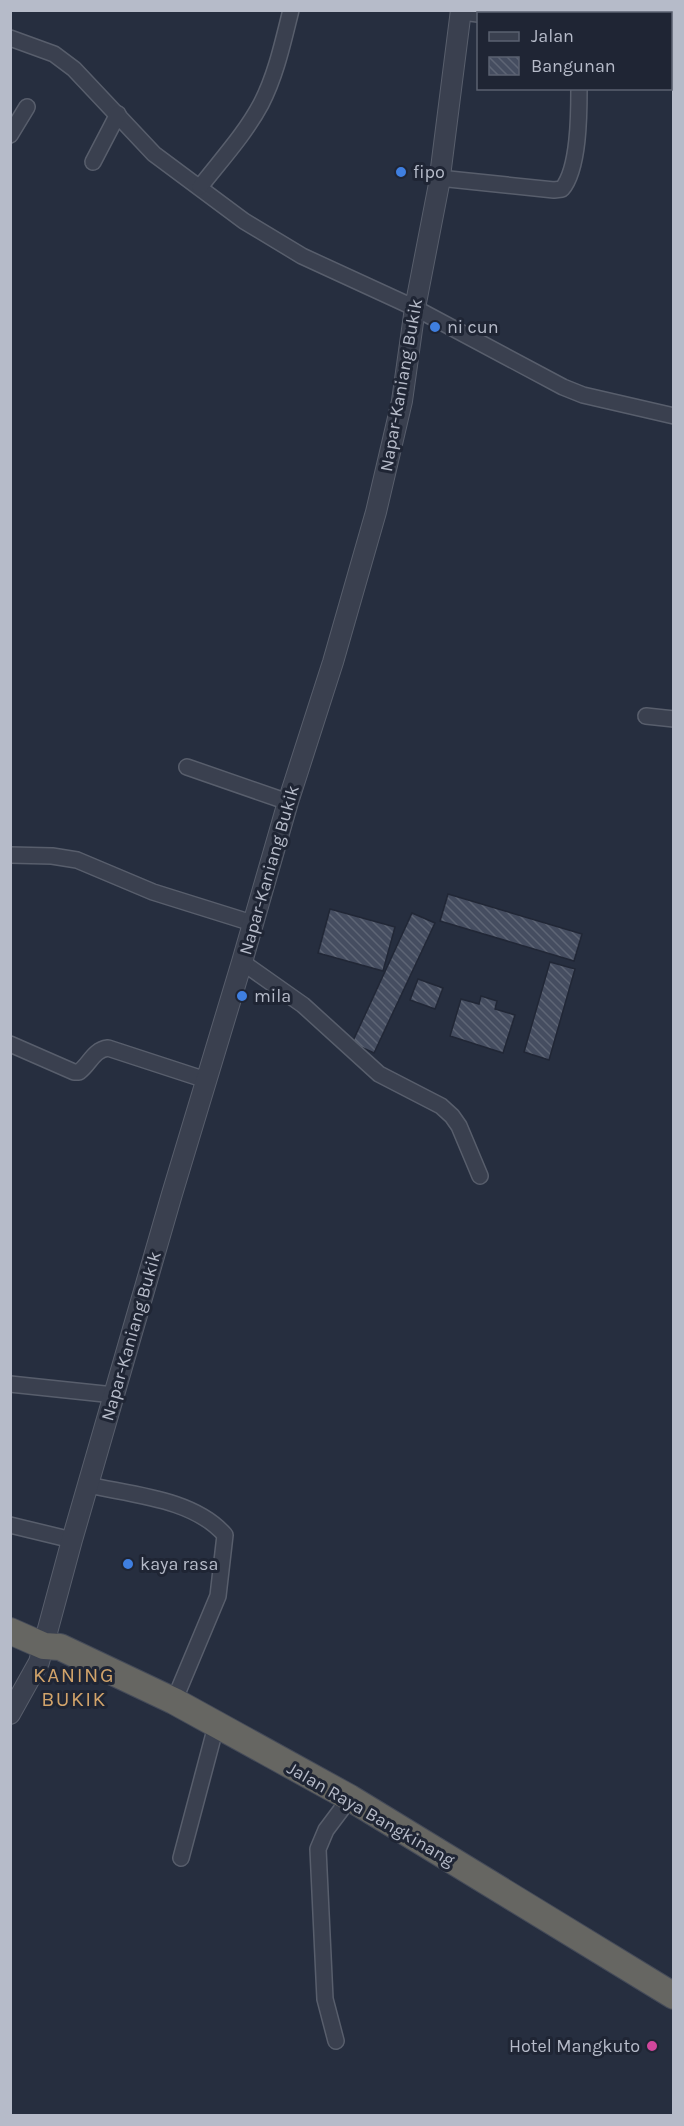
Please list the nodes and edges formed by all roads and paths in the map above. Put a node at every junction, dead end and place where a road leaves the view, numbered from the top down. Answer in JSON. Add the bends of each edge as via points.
{"nodes":[{"id":1,"x":291,"y":10,"type":"edge"},
{"id":2,"x":467,"y":12,"type":"edge"},
{"id":3,"x":10,"y":38,"type":"edge"},
{"id":4,"x":579,"y":90,"type":"edge"},
{"id":5,"x":27,"y":107,"type":"dead end"},
{"id":6,"x":118,"y":114,"type":"junction"},
{"id":7,"x":10,"y":135,"type":"edge"},
{"id":8,"x":93,"y":162,"type":"dead end"},
{"id":9,"x":440,"y":178,"type":"junction"},
{"id":10,"x":200,"y":187,"type":"junction"},
{"id":11,"x":415,"y":308,"type":"junction"},
{"id":12,"x":674,"y":416,"type":"edge"},
{"id":13,"x":646,"y":716,"type":"dead end"},
{"id":14,"x":674,"y":719,"type":"edge"},
{"id":15,"x":187,"y":767,"type":"dead end"},
{"id":16,"x":288,"y":802,"type":"junction"},
{"id":17,"x":10,"y":855,"type":"edge"},
{"id":18,"x":252,"y":923,"type":"junction"},
{"id":19,"x":242,"y":962,"type":"junction"},
{"id":20,"x":10,"y":1044,"type":"edge"},
{"id":21,"x":206,"y":1080,"type":"junction"},
{"id":22,"x":480,"y":1176,"type":"dead end"},
{"id":23,"x":10,"y":1384,"type":"edge"},
{"id":24,"x":114,"y":1395,"type":"junction"},
{"id":25,"x":88,"y":1485,"type":"junction"},
{"id":26,"x":10,"y":1525,"type":"edge"},
{"id":27,"x":72,"y":1540,"type":"junction"},
{"id":28,"x":10,"y":1614,"type":"edge"},
{"id":29,"x":10,"y":1631,"type":"edge"},
{"id":30,"x":51,"y":1641,"type":"junction"},
{"id":31,"x":174,"y":1701,"type":"junction"},
{"id":32,"x":10,"y":1714,"type":"edge"},
{"id":33,"x":216,"y":1726,"type":"junction"},
{"id":34,"x":350,"y":1798,"type":"junction"},
{"id":35,"x":181,"y":1858,"type":"dead end"},
{"id":36,"x":674,"y":1996,"type":"edge"},
{"id":37,"x":336,"y":2042,"type":"dead end"}],
"edges":[{"from":1,"to":10,"type":"street","via":[[261,104]]},
{"from":2,"to":9,"type":"street","name":"Napar-Kaniang Bukik"},
{"from":3,"to":6,"type":"street","via":[[54,54]]},
{"from":4,"to":9,"type":"street","via":[[580,123],[570,175],[562,189]]},
{"from":5,"to":7,"type":"street"},
{"from":6,"to":8,"type":"street"},
{"from":6,"to":10,"type":"street","via":[[154,154]]},
{"from":9,"to":11,"type":"street","name":"Napar-Kaniang Bukik"},
{"from":10,"to":11,"type":"street","via":[[244,221],[302,256]]},
{"from":11,"to":12,"type":"street","via":[[563,387]]},
{"from":11,"to":16,"type":"street","name":"Napar-Kaniang Bukik","via":[[402,401],[379,501]]},
{"from":13,"to":14,"type":"street"},
{"from":15,"to":16,"type":"street"},
{"from":16,"to":18,"type":"street","name":"Napar-Kaniang Bukik"},
{"from":17,"to":18,"type":"street","via":[[77,860],[153,892]]},
{"from":18,"to":19,"type":"street","name":"Napar-Kaniang Bukik"},
{"from":19,"to":21,"type":"street","name":"Napar-Kaniang Bukik"},
{"from":19,"to":22,"type":"street","via":[[303,1005],[379,1074],[447,1111],[459,1126]]},
{"from":20,"to":21,"type":"street","via":[[74,1072],[85,1068],[101,1049],[108,1048]]},
{"from":21,"to":24,"type":"street","name":"Napar-Kaniang Bukik"},
{"from":23,"to":24,"type":"street"},
{"from":24,"to":25,"type":"street","name":"Napar-Kaniang Bukik"},
{"from":25,"to":27,"type":"street","name":"Napar-Kaniang Bukik"},
{"from":25,"to":31,"type":"street","via":[[179,1505],[204,1516],[225,1535],[218,1596]]},
{"from":26,"to":27,"type":"street"},
{"from":27,"to":30,"type":"street","name":"Napar-Kaniang Bukik"},
{"from":28,"to":30,"type":"highway","name":"Jalan Raya Bangkinang"},
{"from":29,"to":30,"type":"highway","name":"Jalan Raya Bangkinang"},
{"from":30,"to":31,"type":"highway","name":"Jalan Raya Bangkinang"},
{"from":30,"to":32,"type":"street","name":"Napar-Kaniang Bukik"},
{"from":31,"to":33,"type":"highway","name":"Jalan Raya Bangkinang"},
{"from":33,"to":34,"type":"highway","name":"Jalan Raya Bangkinang"},
{"from":33,"to":35,"type":"street"},
{"from":34,"to":36,"type":"highway","name":"Jalan Raya Bangkinang"},
{"from":34,"to":37,"type":"street","via":[[326,1830],[318,1849],[325,1999]]}]}
